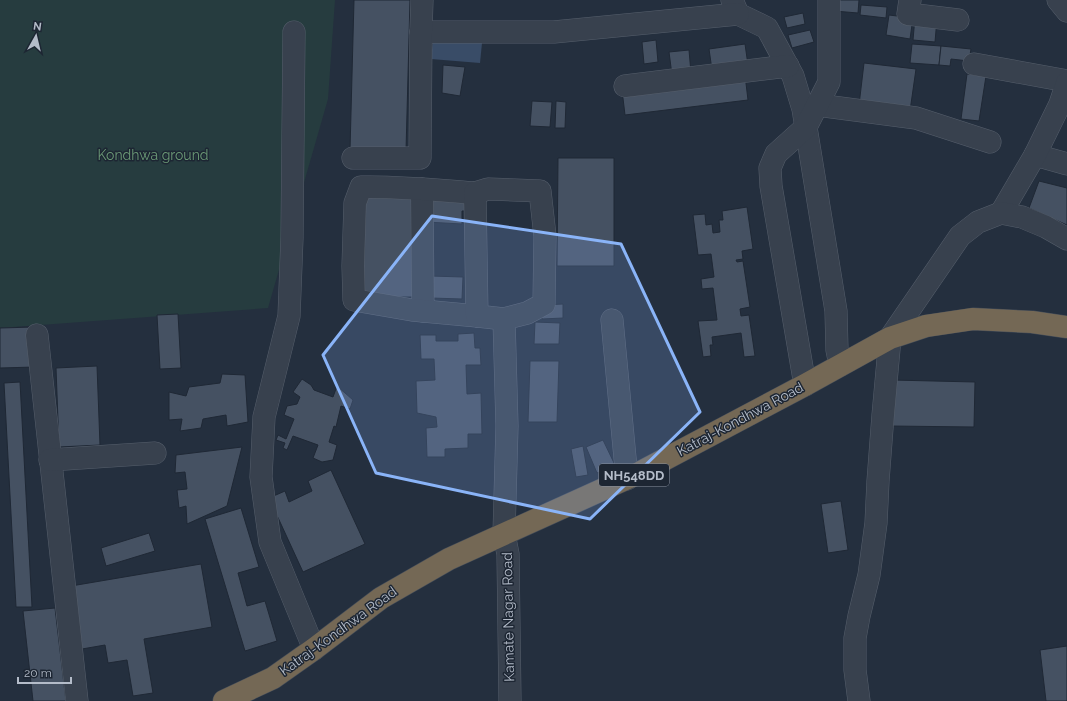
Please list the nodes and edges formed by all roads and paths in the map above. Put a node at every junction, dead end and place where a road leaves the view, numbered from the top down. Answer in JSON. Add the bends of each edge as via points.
{"nodes":[{"id":1,"x":422,"y":0,"type":"edge"},
{"id":2,"x":829,"y":0,"type":"edge"},
{"id":3,"x":910,"y":0,"type":"edge"},
{"id":4,"x":1058,"y":0,"type":"edge"},
{"id":5,"x":735,"y":7,"type":"edge"},
{"id":6,"x":1067,"y":11,"type":"edge"},
{"id":7,"x":958,"y":20,"type":"dead end"},
{"id":8,"x":294,"y":32,"type":"dead end"},
{"id":9,"x":420,"y":32,"type":"junction"},
{"id":10,"x":974,"y":64,"type":"dead end"},
{"id":11,"x":788,"y":66,"type":"junction"},
{"id":12,"x":1067,"y":82,"type":"edge"},
{"id":13,"x":626,"y":86,"type":"dead end"},
{"id":14,"x":817,"y":106,"type":"junction"},
{"id":15,"x":806,"y":127,"type":"junction"},
{"id":16,"x":990,"y":142,"type":"dead end"},
{"id":17,"x":1035,"y":155,"type":"junction"},
{"id":18,"x":353,"y":158,"type":"dead end"},
{"id":19,"x":1067,"y":164,"type":"edge"},
{"id":20,"x":422,"y":189,"type":"junction"},
{"id":21,"x":475,"y":193,"type":"junction"},
{"id":22,"x":1000,"y":213,"type":"junction"},
{"id":23,"x":1067,"y":239,"type":"edge"},
{"id":24,"x":423,"y":311,"type":"junction"},
{"id":25,"x":476,"y":316,"type":"junction"},
{"id":26,"x":504,"y":319,"type":"junction"},
{"id":27,"x":612,"y":320,"type":"dead end"},
{"id":28,"x":1067,"y":327,"type":"edge"},
{"id":29,"x":37,"y":335,"type":"dead end"},
{"id":30,"x":890,"y":338,"type":"junction"},
{"id":31,"x":840,"y":365,"type":"junction"},
{"id":32,"x":805,"y":385,"type":"junction"},
{"id":33,"x":155,"y":454,"type":"dead end"},
{"id":34,"x":50,"y":460,"type":"junction"},
{"id":35,"x":627,"y":479,"type":"junction"},
{"id":36,"x":504,"y":534,"type":"junction"},
{"id":37,"x":314,"y":650,"type":"junction"},
{"id":38,"x":77,"y":701,"type":"edge"},
{"id":39,"x":224,"y":701,"type":"edge"},
{"id":40,"x":510,"y":701,"type":"edge"},
{"id":41,"x":859,"y":701,"type":"edge"}],
"edges":[{"from":1,"to":9,"type":"street"},
{"from":2,"to":14,"type":"street","via":[[830,82]]},
{"from":3,"to":7,"type":"street","via":[[908,14]]},
{"from":4,"to":6,"type":"street"},
{"from":5,"to":9,"type":"street","via":[[554,32]]},
{"from":5,"to":11,"type":"street","via":[[767,28]]},
{"from":8,"to":37,"type":"street","via":[[292,238],[288,316],[264,417],[261,477],[270,542]]},
{"from":9,"to":18,"type":"street","via":[[420,158]]},
{"from":10,"to":12,"type":"street"},
{"from":11,"to":13,"type":"street"},
{"from":11,"to":15,"type":"street","via":[[803,109]]},
{"from":12,"to":17,"type":"street","via":[[1060,104]]},
{"from":14,"to":15,"type":"street"},
{"from":14,"to":16,"type":"street","via":[[916,118]]},
{"from":15,"to":31,"type":"street","via":[[836,311]]},
{"from":15,"to":32,"type":"street","via":[[776,154],[770,168]]},
{"from":17,"to":19,"type":"street"},
{"from":17,"to":22,"type":"street"},
{"from":20,"to":21,"type":"street"},
{"from":20,"to":24,"type":"street"},
{"from":20,"to":24,"type":"street","via":[[361,187],[355,203],[353,266],[354,300]]},
{"from":21,"to":25,"type":"street"},
{"from":21,"to":26,"type":"street","via":[[488,189],[540,191],[545,236],[544,304],[527,313]]},
{"from":22,"to":23,"type":"street","via":[[1022,217]]},
{"from":22,"to":30,"type":"street","via":[[978,222],[960,236]]},
{"from":24,"to":25,"type":"street"},
{"from":25,"to":26,"type":"street"},
{"from":26,"to":36,"type":"street","name":"Kamate Nagar Road","via":[[507,426]]},
{"from":27,"to":35,"type":"street"},
{"from":28,"to":30,"type":"highway","name":"Katraj-Kondhwa Road","number":"NH548DD","via":[[1032,322],[973,319],[926,326]]},
{"from":29,"to":34,"type":"street"},
{"from":30,"to":31,"type":"highway","name":"Katraj-Kondhwa Road","number":"NH548DD"},
{"from":30,"to":41,"type":"street","via":[[876,523],[869,575],[855,638],[855,670]]},
{"from":31,"to":32,"type":"highway","name":"Katraj-Kondhwa Road","number":"NH548DD"},
{"from":32,"to":35,"type":"highway","name":"Katraj-Kondhwa Road","number":"NH548DD"},
{"from":33,"to":34,"type":"street"},
{"from":34,"to":38,"type":"street"},
{"from":35,"to":36,"type":"highway","name":"Katraj-Kondhwa Road","number":"NH548DD"},
{"from":36,"to":37,"type":"highway","name":"Katraj-Kondhwa Road","number":"NH548DD","via":[[449,559],[380,598]]},
{"from":36,"to":40,"type":"street","name":"Kamate Nagar Road","via":[[508,554]]},
{"from":37,"to":39,"type":"highway","name":"Katraj-Kondhwa Road","number":"NH548DD","via":[[273,678]]}]}
